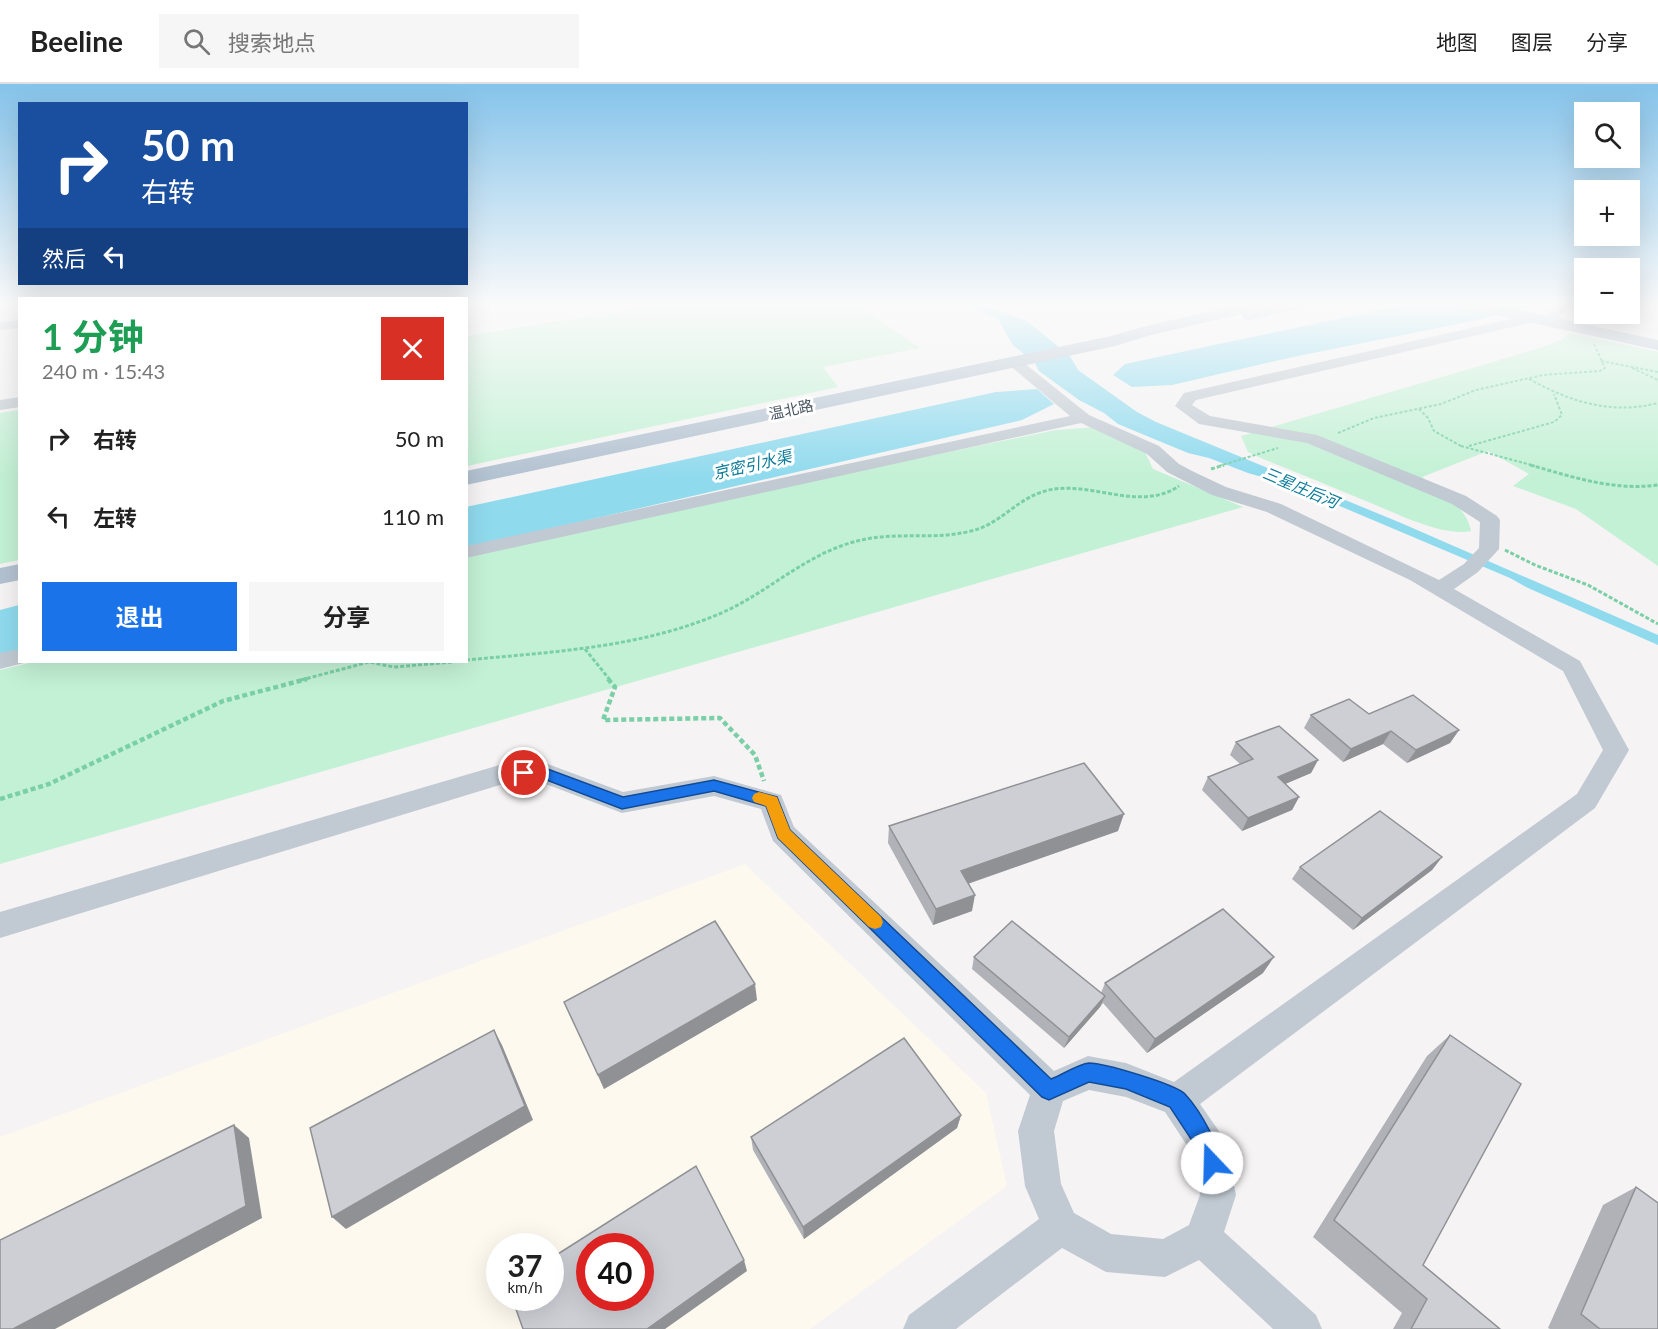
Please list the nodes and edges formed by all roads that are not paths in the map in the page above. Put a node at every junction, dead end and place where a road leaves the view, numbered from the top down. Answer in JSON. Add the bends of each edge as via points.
{"nodes":[{"id":1,"x":1020,"y":361,"type":"joint"},
{"id":2,"x":1334,"y":361,"type":"edge"},
{"id":3,"x":18,"y":402,"type":"edge"},
{"id":4,"x":0,"y":405,"type":"edge"},
{"id":5,"x":1083,"y":418,"type":"junction"},
{"id":6,"x":468,"y":478,"type":"edge"},
{"id":7,"x":468,"y":552,"type":"edge"},
{"id":8,"x":18,"y":572,"type":"edge"},
{"id":9,"x":0,"y":576,"type":"edge"},
{"id":10,"x":1440,"y":589,"type":"junction"},
{"id":11,"x":18,"y":657,"type":"edge"},
{"id":12,"x":0,"y":661,"type":"edge"},
{"id":13,"x":0,"y":925,"type":"edge"},
{"id":14,"x":1049,"y":1090,"type":"junction"},
{"id":15,"x":1177,"y":1100,"type":"junction"},
{"id":16,"x":1061,"y":1226,"type":"junction"},
{"id":17,"x":1203,"y":1238,"type":"junction"},
{"id":18,"x":923,"y":1329,"type":"edge"},
{"id":19,"x":1302,"y":1329,"type":"edge"}],
"edges":[{"from":1,"to":5,"type":"street"},
{"from":1,"to":6,"type":"main road","name":"温北路"},
{"from":2,"to":10,"type":"street","via":[[1190,396],[1183,406],[1205,420],[1311,439],[1460,500],[1490,520],[1490,545],[1471,568]]},
{"from":3,"to":4,"type":"street"},
{"from":5,"to":7,"type":"street"},
{"from":5,"to":10,"type":"street","via":[[1153,450],[1173,468],[1219,491],[1274,508]]},
{"from":8,"to":9,"type":"main road"},
{"from":10,"to":15,"type":"street","via":[[1572,666],[1616,750],[1586,801]]},
{"from":11,"to":12,"type":"street"},
{"from":13,"to":14,"type":"street","via":[[503,774],[545,773],[622,803],[714,786],[772,801],[783,833]]},
{"from":14,"to":15,"type":"street","via":[[1088,1073],[1126,1080]]},
{"from":14,"to":16,"type":"street","via":[[1036,1131],[1043,1186]]},
{"from":15,"to":17,"type":"street","via":[[1208,1148],[1218,1195]]},
{"from":16,"to":17,"type":"street","via":[[1106,1253],[1165,1258]]},
{"from":16,"to":18,"type":"street"},
{"from":17,"to":19,"type":"street"}]}
